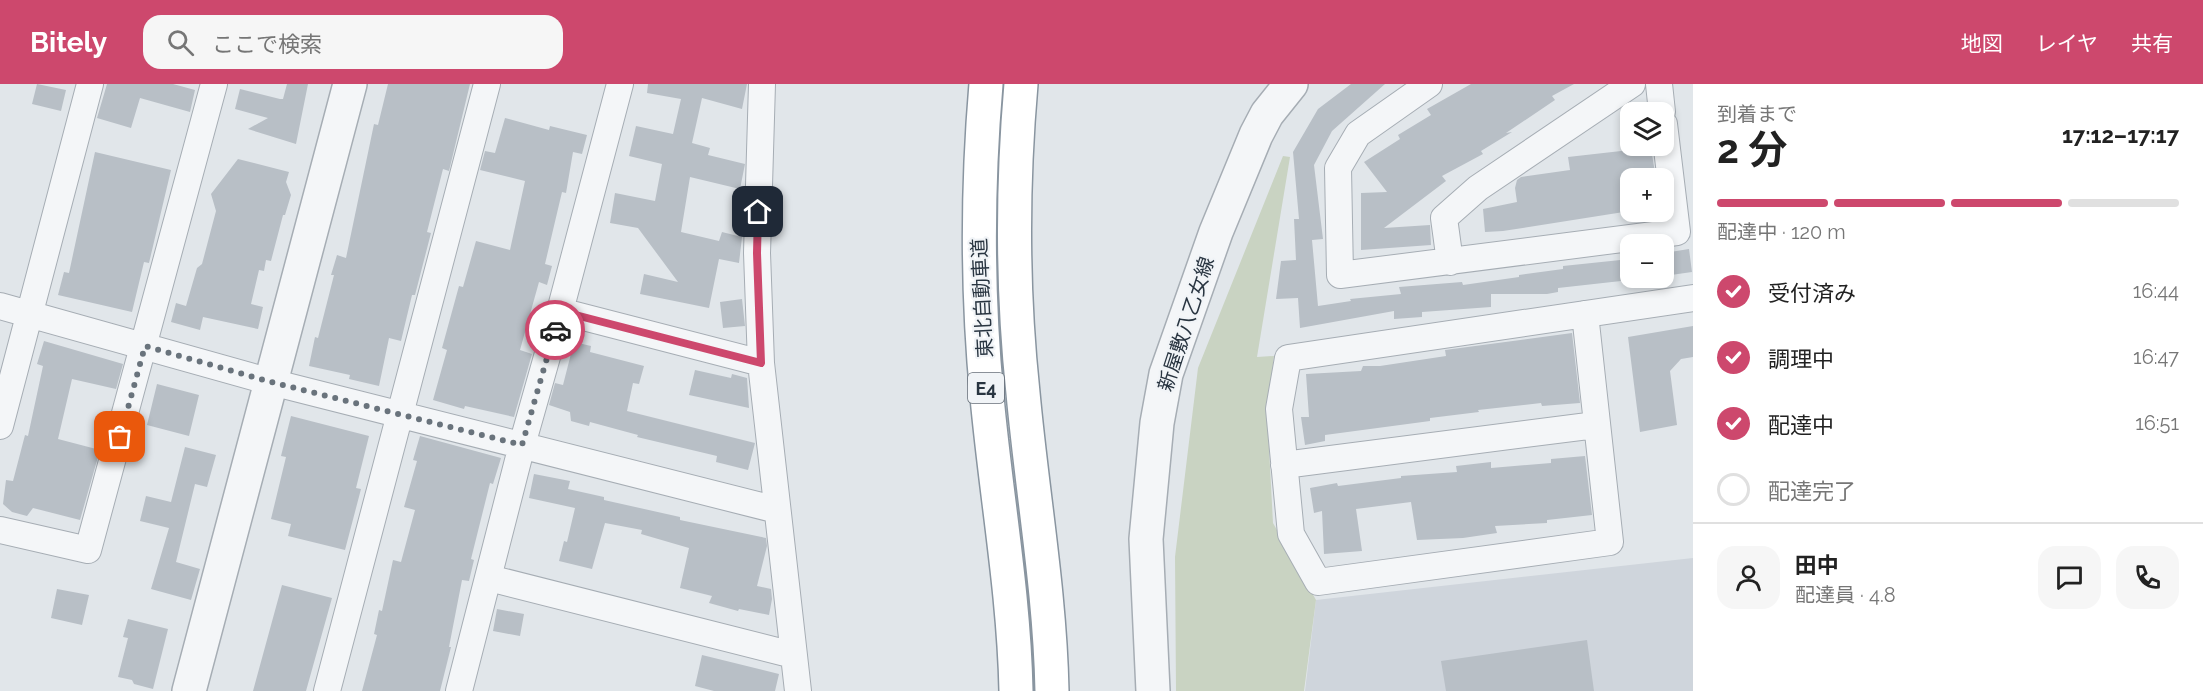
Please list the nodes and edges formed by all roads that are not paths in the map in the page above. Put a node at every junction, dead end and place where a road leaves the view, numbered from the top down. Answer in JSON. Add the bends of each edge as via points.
{"nodes":[{"id":1,"x":90,"y":84,"type":"edge"},
{"id":2,"x":214,"y":84,"type":"edge"},
{"id":3,"x":350,"y":84,"type":"edge"},
{"id":4,"x":487,"y":84,"type":"edge"},
{"id":5,"x":620,"y":84,"type":"edge"},
{"id":6,"x":762,"y":84,"type":"edge"},
{"id":7,"x":986,"y":84,"type":"edge"},
{"id":8,"x":1021,"y":84,"type":"edge"},
{"id":9,"x":1291,"y":84,"type":"edge"},
{"id":10,"x":1430,"y":84,"type":"edge"},
{"id":11,"x":1632,"y":84,"type":"edge"},
{"id":12,"x":1659,"y":84,"type":"edge"},
{"id":13,"x":1661,"y":102,"type":"edge"},
{"id":14,"x":1668,"y":156,"type":"edge"},
{"id":15,"x":1450,"y":262,"type":"junction"},
{"id":16,"x":1693,"y":298,"type":"edge"},
{"id":17,"x":0,"y":306,"type":"edge"},
{"id":18,"x":560,"y":311,"type":"junction"},
{"id":19,"x":28,"y":314,"type":"junction"},
{"id":20,"x":1585,"y":314,"type":"junction"},
{"id":21,"x":145,"y":346,"type":"junction"},
{"id":22,"x":761,"y":363,"type":"junction"},
{"id":23,"x":271,"y":382,"type":"junction"},
{"id":24,"x":400,"y":413,"type":"junction"},
{"id":25,"x":1596,"y":425,"type":"junction"},
{"id":26,"x":0,"y":426,"type":"edge"},
{"id":27,"x":522,"y":445,"type":"junction"},
{"id":28,"x":1284,"y":465,"type":"junction"},
{"id":29,"x":777,"y":510,"type":"junction"},
{"id":30,"x":0,"y":530,"type":"edge"},
{"id":31,"x":489,"y":578,"type":"junction"},
{"id":32,"x":793,"y":656,"type":"junction"},
{"id":33,"x":189,"y":691,"type":"edge"},
{"id":34,"x":327,"y":691,"type":"edge"},
{"id":35,"x":459,"y":691,"type":"edge"},
{"id":36,"x":798,"y":691,"type":"edge"},
{"id":37,"x":1016,"y":691,"type":"edge"},
{"id":38,"x":1052,"y":691,"type":"edge"},
{"id":39,"x":1153,"y":691,"type":"edge"}],
"edges":[{"from":1,"to":19,"type":"street"},
{"from":2,"to":21,"type":"street"},
{"from":3,"to":23,"type":"street"},
{"from":4,"to":24,"type":"street"},
{"from":5,"to":18,"type":"street"},
{"from":6,"to":22,"type":"street","via":[[757,253]]},
{"from":7,"to":37,"type":"highway","name":"東北自動車道","number":"E4","via":[[978,211],[979,296]]},
{"from":8,"to":38,"type":"highway","name":"東北自動車道","number":"E4","via":[[1014,207],[1015,293]]},
{"from":9,"to":39,"type":"street","name":"新屋敷八乙女線","via":[[1256,135],[1216,232],[1166,374],[1157,423],[1146,539]]},
{"from":10,"to":15,"type":"street","via":[[1358,134],[1338,168],[1340,275]]},
{"from":11,"to":15,"type":"street","via":[[1478,188],[1444,218]]},
{"from":12,"to":13,"type":"street"},
{"from":14,"to":15,"type":"street","via":[[1677,232]]},
{"from":16,"to":20,"type":"street"},
{"from":17,"to":19,"type":"street"},
{"from":18,"to":22,"type":"street"},
{"from":18,"to":27,"type":"street"},
{"from":19,"to":21,"type":"street"},
{"from":19,"to":26,"type":"street"},
{"from":20,"to":25,"type":"street"},
{"from":20,"to":28,"type":"street","via":[[1288,358],[1279,409]]},
{"from":21,"to":23,"type":"street"},
{"from":21,"to":30,"type":"street","via":[[88,550]]},
{"from":22,"to":29,"type":"street"},
{"from":23,"to":24,"type":"street"},
{"from":23,"to":33,"type":"street"},
{"from":24,"to":27,"type":"street"},
{"from":24,"to":34,"type":"street"},
{"from":25,"to":28,"type":"street"},
{"from":25,"to":28,"type":"street","via":[[1610,542],[1318,582],[1291,534]]},
{"from":27,"to":29,"type":"street"},
{"from":27,"to":31,"type":"street"},
{"from":29,"to":32,"type":"street"},
{"from":31,"to":32,"type":"street"},
{"from":31,"to":35,"type":"street"},
{"from":32,"to":36,"type":"street"}]}
